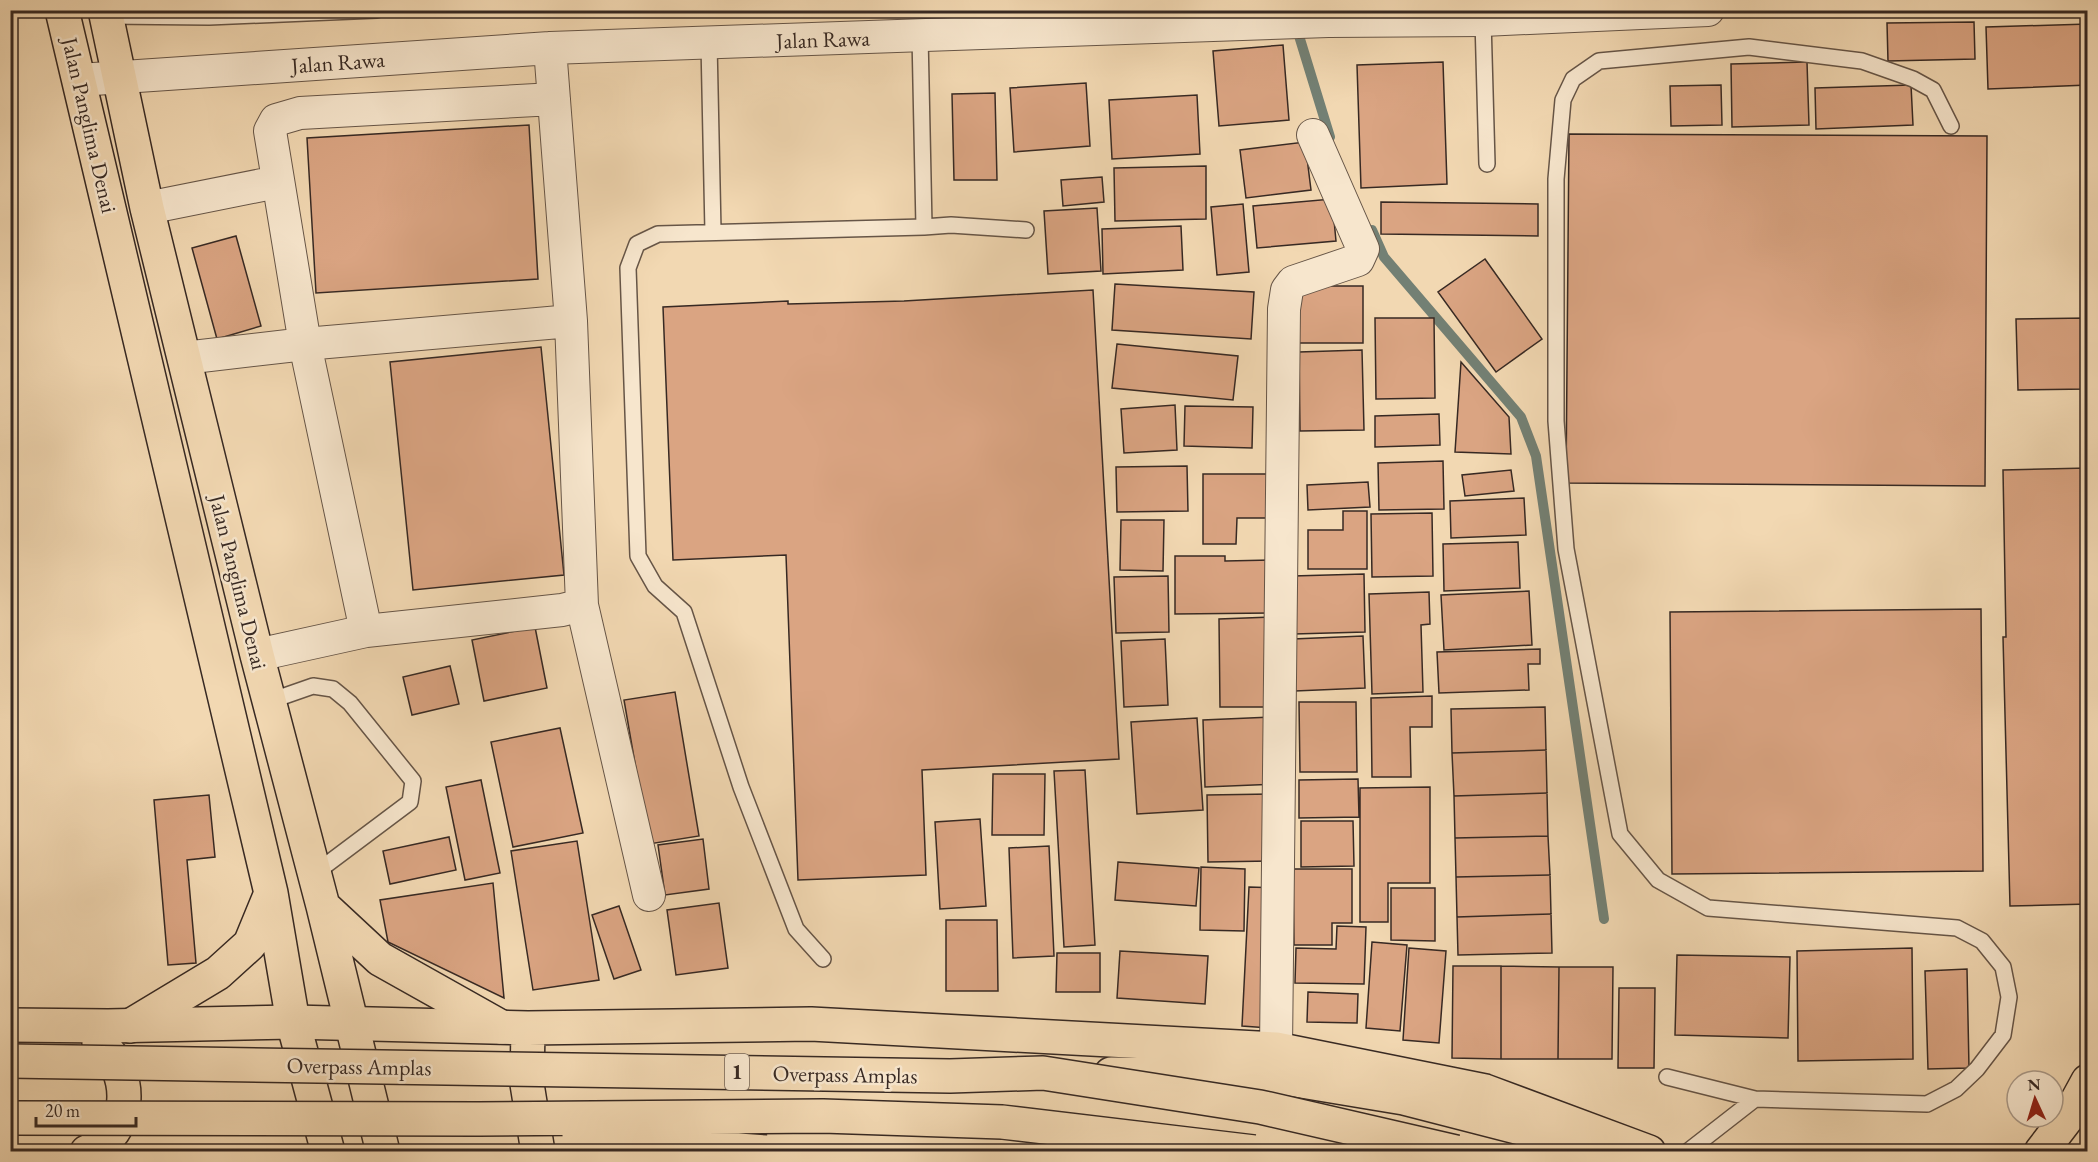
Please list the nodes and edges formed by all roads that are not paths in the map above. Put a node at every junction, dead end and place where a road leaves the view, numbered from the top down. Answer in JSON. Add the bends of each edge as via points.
{"nodes":[{"id":1,"x":63,"y":10,"type":"edge"},
{"id":2,"x":377,"y":10,"type":"edge"},
{"id":3,"x":1708,"y":10,"type":"edge"},
{"id":4,"x":106,"y":13,"type":"edge"},
{"id":5,"x":1471,"y":16,"type":"edge"},
{"id":6,"x":1100,"y":20,"type":"edge"},
{"id":7,"x":920,"y":35,"type":"junction"},
{"id":8,"x":709,"y":43,"type":"junction"},
{"id":9,"x":550,"y":48,"type":"junction"},
{"id":10,"x":118,"y":76,"type":"junction"},
{"id":11,"x":79,"y":80,"type":"junction"},
{"id":12,"x":554,"y":99,"type":"junction"},
{"id":13,"x":1951,"y":126,"type":"dead end"},
{"id":14,"x":1313,"y":135,"type":"dead end"},
{"id":15,"x":1487,"y":164,"type":"dead end"},
{"id":16,"x":277,"y":182,"type":"junction"},
{"id":17,"x":147,"y":208,"type":"junction"},
{"id":18,"x":924,"y":227,"type":"junction"},
{"id":19,"x":1026,"y":230,"type":"dead end"},
{"id":20,"x":713,"y":232,"type":"junction"},
{"id":21,"x":571,"y":321,"type":"junction"},
{"id":22,"x":305,"y":344,"type":"junction"},
{"id":23,"x":184,"y":358,"type":"junction"},
{"id":24,"x":582,"y":604,"type":"junction"},
{"id":25,"x":366,"y":631,"type":"junction"},
{"id":26,"x":257,"y":655,"type":"junction"},
{"id":27,"x":270,"y":701,"type":"junction"},
{"id":28,"x":314,"y":874,"type":"junction"},
{"id":29,"x":271,"y":893,"type":"junction"},
{"id":30,"x":649,"y":895,"type":"dead end"},
{"id":31,"x":323,"y":906,"type":"junction"},
{"id":32,"x":823,"y":959,"type":"dead end"},
{"id":33,"x":293,"y":1022,"type":"junction"},
{"id":34,"x":350,"y":1022,"type":"junction"},
{"id":35,"x":63,"y":1024,"type":"junction"},
{"id":36,"x":10,"y":1025,"type":"edge"},
{"id":37,"x":130,"y":1026,"type":"junction"},
{"id":38,"x":514,"y":1028,"type":"junction"},
{"id":39,"x":1276,"y":1049,"type":"junction"},
{"id":40,"x":10,"y":1061,"type":"edge"},
{"id":41,"x":1043,"y":1073,"type":"junction"},
{"id":42,"x":1666,"y":1077,"type":"dead end"},
{"id":43,"x":2088,"y":1081,"type":"edge"},
{"id":44,"x":1755,"y":1098,"type":"junction"},
{"id":45,"x":10,"y":1118,"type":"edge"},
{"id":46,"x":479,"y":1119,"type":"junction"},
{"id":47,"x":87,"y":1152,"type":"edge"},
{"id":48,"x":328,"y":1152,"type":"edge"},
{"id":49,"x":383,"y":1152,"type":"edge"},
{"id":50,"x":538,"y":1152,"type":"edge"},
{"id":51,"x":766,"y":1152,"type":"edge"},
{"id":52,"x":1254,"y":1152,"type":"edge"},
{"id":53,"x":1456,"y":1152,"type":"edge"},
{"id":54,"x":1614,"y":1152,"type":"edge"},
{"id":55,"x":1649,"y":1152,"type":"edge"},
{"id":56,"x":1687,"y":1152,"type":"edge"},
{"id":57,"x":2041,"y":1152,"type":"edge"}],
"edges":[{"from":1,"to":11,"type":"main road","name":"Jalan Panglima Denai"},
{"from":2,"to":4,"type":"lane","via":[[209,17]]},
{"from":3,"to":5,"type":"street","name":"Jalan Rawa"},
{"from":4,"to":10,"type":"main road","name":"Jalan Panglima Denai"},
{"from":5,"to":6,"type":"street","name":"Jalan Rawa","via":[[1265,24]]},
{"from":5,"to":15,"type":"lane"},
{"from":6,"to":7,"type":"street","name":"Jalan Rawa"},
{"from":7,"to":8,"type":"street","name":"Jalan Rawa"},
{"from":7,"to":18,"type":"lane"},
{"from":8,"to":9,"type":"street","name":"Jalan Rawa"},
{"from":8,"to":20,"type":"lane"},
{"from":9,"to":10,"type":"street","name":"Jalan Rawa"},
{"from":9,"to":12,"type":"street"},
{"from":10,"to":11,"type":"street","name":"Jalan Rawa"},
{"from":10,"to":17,"type":"main road","name":"Jalan Panglima Denai"},
{"from":11,"to":29,"type":"main road","name":"Jalan Panglima Denai"},
{"from":12,"to":16,"type":"street","via":[[300,113],[276,120],[270,131]]},
{"from":12,"to":21,"type":"street"},
{"from":13,"to":44,"type":"lane","via":[[1933,90],[1913,79],[1862,61],[1749,47],[1599,61],[1573,79],[1563,100],[1556,179],[1556,421],[1560,479],[1566,549],[1620,834],[1658,880],[1708,908],[1957,928],[1982,941],[2003,967],[2009,997],[2002,1035],[1977,1069],[1956,1089],[1927,1104]]},
{"from":14,"to":39,"type":"street","via":[[1363,249],[1358,260],[1293,282],[1287,290],[1284,309]]},
{"from":16,"to":17,"type":"street"},
{"from":16,"to":22,"type":"street"},
{"from":17,"to":23,"type":"main road","name":"Jalan Panglima Denai"},
{"from":18,"to":19,"type":"lane"},
{"from":18,"to":20,"type":"lane"},
{"from":20,"to":32,"type":"lane","via":[[658,234],[637,244],[628,268],[638,555],[655,586],[684,612],[741,788],[796,929]]},
{"from":21,"to":22,"type":"street"},
{"from":21,"to":24,"type":"street"},
{"from":22,"to":23,"type":"street"},
{"from":22,"to":25,"type":"street"},
{"from":23,"to":26,"type":"main road","name":"Jalan Panglima Denai"},
{"from":24,"to":25,"type":"street","via":[[562,610]]},
{"from":24,"to":30,"type":"street"},
{"from":25,"to":26,"type":"street"},
{"from":26,"to":27,"type":"main road","name":"Jalan Panglima Denai"},
{"from":27,"to":28,"type":"main road","name":"Jalan Panglima Denai"},
{"from":27,"to":28,"type":"lane","via":[[313,686],[333,689],[350,703],[413,782],[410,802]]},
{"from":28,"to":31,"type":"main road","name":"Jalan Panglima Denai"},
{"from":29,"to":33,"type":"main road","name":"Jalan Panglima Denai"},
{"from":29,"to":37,"type":"main road","via":[[250,944],[218,974]]},
{"from":31,"to":34,"type":"main road","name":"Jalan Panglima Denai"},
{"from":31,"to":38,"type":"main road","via":[[380,959]]},
{"from":33,"to":34,"type":"main road"},
{"from":33,"to":37,"type":"main road"},
{"from":33,"to":48,"type":"main road","name":"Jalan Panglima Denai"},
{"from":34,"to":38,"type":"main road"},
{"from":34,"to":49,"type":"main road","name":"Jalan Panglima Denai"},
{"from":35,"to":36,"type":"main road"},
{"from":35,"to":37,"type":"main road"},
{"from":35,"to":47,"type":"main road","via":[[110,1052],[121,1075],[124,1112],[113,1134]]},
{"from":38,"to":39,"type":"main road","via":[[811,1024]]},
{"from":38,"to":50,"type":"main road"},
{"from":39,"to":55,"type":"main road","via":[[1485,1091]]},
{"from":40,"to":41,"type":"main road","name":"Overpass Amplas","number":"1","bridge":true,"via":[[951,1076]]},
{"from":41,"to":53,"type":"main road","name":"Overpass Amplas","number":"1","bridge":true,"via":[[1260,1107]]},
{"from":41,"to":54,"type":"main road","bridge":true,"via":[[1272,1076],[1404,1098]]},
{"from":42,"to":44,"type":"lane"},
{"from":43,"to":57,"type":"main road","via":[[2070,1114]]},
{"from":44,"to":56,"type":"lane"},
{"from":45,"to":46,"type":"main road","name":"Overpass Amplas","number":"1","bridge":true},
{"from":46,"to":51,"type":"main road","bridge":true,"via":[[651,1144]]},
{"from":46,"to":52,"type":"main road","name":"Overpass Amplas","number":"1","bridge":true,"via":[[823,1116],[1002,1122]]}]}
